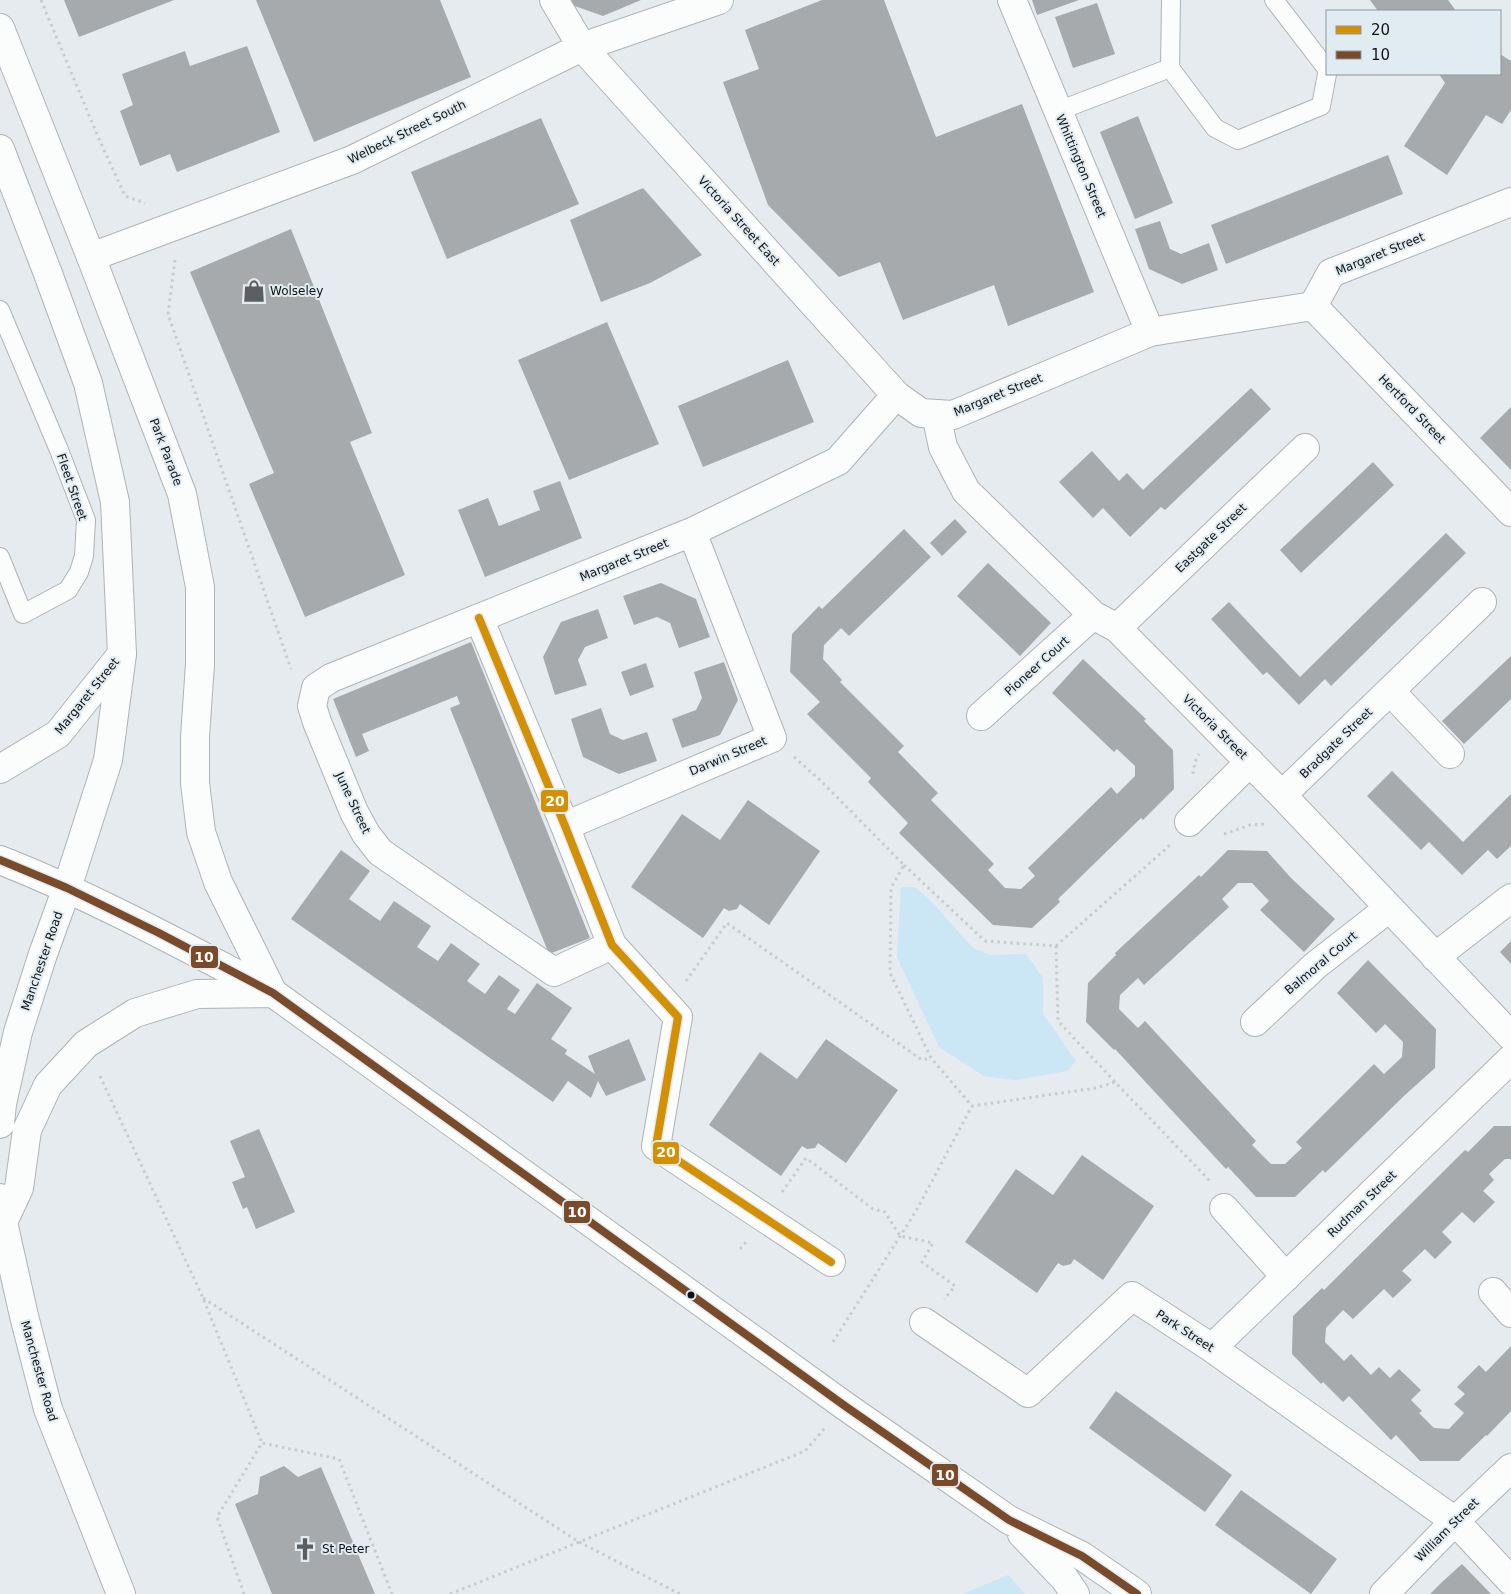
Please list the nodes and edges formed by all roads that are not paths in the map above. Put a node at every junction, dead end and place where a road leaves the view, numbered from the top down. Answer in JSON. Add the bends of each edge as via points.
{"nodes":[{"id":1,"x":554,"y":0,"type":"edge"},
{"id":2,"x":720,"y":0,"type":"edge"},
{"id":3,"x":1012,"y":0,"type":"edge"},
{"id":4,"x":1171,"y":0,"type":"edge"},
{"id":5,"x":1274,"y":0,"type":"edge"},
{"id":6,"x":0,"y":28,"type":"edge"},
{"id":7,"x":582,"y":47,"type":"junction"},
{"id":8,"x":1170,"y":68,"type":"junction"},
{"id":9,"x":1326,"y":69,"type":"edge"},
{"id":10,"x":1327,"y":75,"type":"edge"},
{"id":11,"x":1058,"y":111,"type":"junction"},
{"id":12,"x":0,"y":149,"type":"edge"},
{"id":13,"x":1511,"y":202,"type":"edge"},
{"id":14,"x":91,"y":257,"type":"junction"},
{"id":15,"x":1313,"y":306,"type":"junction"},
{"id":16,"x":0,"y":310,"type":"edge"},
{"id":17,"x":1150,"y":332,"type":"junction"},
{"id":18,"x":896,"y":395,"type":"junction"},
{"id":19,"x":936,"y":414,"type":"junction"},
{"id":20,"x":1305,"y":448,"type":"dead end"},
{"id":21,"x":1511,"y":512,"type":"edge"},
{"id":22,"x":692,"y":532,"type":"junction"},
{"id":23,"x":0,"y":557,"type":"edge"},
{"id":24,"x":1482,"y":602,"type":"dead end"},
{"id":25,"x":1093,"y":615,"type":"junction"},
{"id":26,"x":479,"y":618,"type":"junction"},
{"id":27,"x":1117,"y":628,"type":"junction"},
{"id":28,"x":122,"y":654,"type":"junction"},
{"id":29,"x":1390,"y":691,"type":"junction"},
{"id":30,"x":981,"y":716,"type":"dead end"},
{"id":31,"x":1450,"y":754,"type":"dead end"},
{"id":32,"x":1250,"y":762,"type":"junction"},
{"id":33,"x":0,"y":769,"type":"edge"},
{"id":34,"x":1282,"y":795,"type":"junction"},
{"id":35,"x":565,"y":826,"type":"junction"},
{"id":36,"x":1178,"y":829,"type":"road end"},
{"id":37,"x":0,"y":860,"type":"edge"},
{"id":38,"x":67,"y":888,"type":"junction"},
{"id":39,"x":1511,"y":898,"type":"edge"},
{"id":40,"x":1389,"y":908,"type":"junction"},
{"id":41,"x":612,"y":944,"type":"junction"},
{"id":42,"x":1435,"y":956,"type":"junction"},
{"id":43,"x":273,"y":993,"type":"junction"},
{"id":44,"x":1256,"y":1022,"type":"dead end"},
{"id":45,"x":1511,"y":1036,"type":"edge"},
{"id":46,"x":1511,"y":1059,"type":"edge"},
{"id":47,"x":0,"y":1124,"type":"edge"},
{"id":48,"x":1224,"y":1208,"type":"road end"},
{"id":49,"x":1,"y":1212,"type":"edge"},
{"id":50,"x":832,"y":1262,"type":"dead end"},
{"id":51,"x":1286,"y":1277,"type":"junction"},
{"id":52,"x":1492,"y":1292,"type":"dead end"},
{"id":53,"x":1511,"y":1313,"type":"edge"},
{"id":54,"x":924,"y":1322,"type":"road end"},
{"id":55,"x":1212,"y":1348,"type":"junction"},
{"id":56,"x":1511,"y":1468,"type":"edge"},
{"id":57,"x":1009,"y":1520,"type":"junction"},
{"id":58,"x":1455,"y":1521,"type":"junction"},
{"id":59,"x":1511,"y":1581,"type":"edge"},
{"id":60,"x":121,"y":1594,"type":"edge"},
{"id":61,"x":1075,"y":1594,"type":"edge"},
{"id":62,"x":1137,"y":1594,"type":"edge"},
{"id":63,"x":1384,"y":1594,"type":"edge"}],
"edges":[{"from":1,"to":7,"type":"main road","name":"Victoria Street East"},
{"from":2,"to":7,"type":"main road","name":"Welbeck Street South"},
{"from":3,"to":11,"type":"main road","name":"Whittington Street"},
{"from":4,"to":8,"type":"lane"},
{"from":5,"to":9,"type":"lane"},
{"from":6,"to":14,"type":"main road","name":"Park Parade"},
{"from":7,"to":14,"type":"main road","name":"Welbeck Street South","via":[[352,160]]},
{"from":7,"to":18,"type":"main road","name":"Victoria Street East"},
{"from":8,"to":10,"type":"lane","via":[[1215,128],[1238,140],[1321,106]]},
{"from":8,"to":11,"type":"lane"},
{"from":11,"to":17,"type":"main road","name":"Whittington Street"},
{"from":12,"to":28,"type":"main road","via":[[88,383],[114,502]]},
{"from":13,"to":15,"type":"main road","name":"Margaret Street","via":[[1331,273]]},
{"from":14,"to":43,"type":"main road","name":"Park Parade","via":[[182,494],[200,587],[195,783],[201,832],[225,898]]},
{"from":15,"to":17,"type":"main road","name":"Margaret Street"},
{"from":15,"to":21,"type":"main road","name":"Hertford Street"},
{"from":16,"to":23,"type":"lane","name":"Fleet Street","via":[[86,520],[86,538],[79,572],[68,590],[23,614]]},
{"from":17,"to":19,"type":"main road","name":"Margaret Street","via":[[953,415]]},
{"from":18,"to":19,"type":"main road","name":"Margaret Street","via":[[921,413]]},
{"from":18,"to":22,"type":"main road","name":"Margaret Street","via":[[838,461]]},
{"from":19,"to":25,"type":"main road","name":"Victoria Street","via":[[943,447],[966,491]]},
{"from":20,"to":27,"type":"main road","name":"Eastgate Street"},
{"from":22,"to":26,"type":"main road","name":"Margaret Street"},
{"from":22,"to":35,"type":"main road","name":"Darwin Street","via":[[772,738]]},
{"from":24,"to":29,"type":"main road","name":"Bradgate Street"},
{"from":25,"to":27,"type":"main road","name":"Victoria Street"},
{"from":25,"to":30,"type":"main road","name":"Pioneer Court"},
{"from":26,"to":35,"type":"main road"},
{"from":26,"to":41,"type":"main road","name":"June Street","via":[[331,678],[316,688],[312,706],[317,722],[354,812],[380,852],[554,972]]},
{"from":27,"to":32,"type":"main road","name":"Victoria Street"},
{"from":28,"to":33,"type":"main road","name":"Margaret Street","via":[[58,734]]},
{"from":28,"to":38,"type":"main road","via":[[108,760]]},
{"from":29,"to":31,"type":"main road"},
{"from":29,"to":34,"type":"main road","name":"Bradgate Street"},
{"from":32,"to":34,"type":"main road","name":"Victoria Street"},
{"from":32,"to":36,"type":"main road"},
{"from":34,"to":40,"type":"main road","name":"Victoria Street"},
{"from":35,"to":41,"type":"main road"},
{"from":37,"to":38,"type":"main road"},
{"from":38,"to":43,"type":"main road"},
{"from":38,"to":47,"type":"main road","name":"Manchester Road","via":[[18,1032]]},
{"from":39,"to":42,"type":"main road"},
{"from":40,"to":42,"type":"main road","name":"Victoria Street"},
{"from":40,"to":44,"type":"main road","name":"Balmoral Court","via":[[1316,965]]},
{"from":41,"to":50,"type":"main road","via":[[678,1017],[656,1146]]},
{"from":42,"to":45,"type":"main road","name":"Victoria Street"},
{"from":43,"to":49,"type":"main road","via":[[197,994],[135,1013],[86,1044],[48,1085],[27,1130],[19,1188]]},
{"from":43,"to":57,"type":"main road","via":[[845,1406]]},
{"from":46,"to":51,"type":"main road","name":"Rudman Street"},
{"from":48,"to":51,"type":"main road"},
{"from":49,"to":60,"type":"main road","name":"Manchester Road","via":[[48,1409]]},
{"from":51,"to":55,"type":"main road","name":"Rudman Street"},
{"from":52,"to":53,"type":"main road"},
{"from":54,"to":55,"type":"main road","name":"Park Street","via":[[1028,1393],[1132,1296]]},
{"from":55,"to":58,"type":"main road","name":"Park Street"},
{"from":56,"to":58,"type":"main road","name":"William Street"},
{"from":57,"to":61,"type":"main road","via":[[1065,1579]]},
{"from":57,"to":62,"type":"main road","via":[[1082,1556]]},
{"from":58,"to":59,"type":"main road","name":"Park Street"},
{"from":58,"to":63,"type":"main road","name":"William Street"}]}
